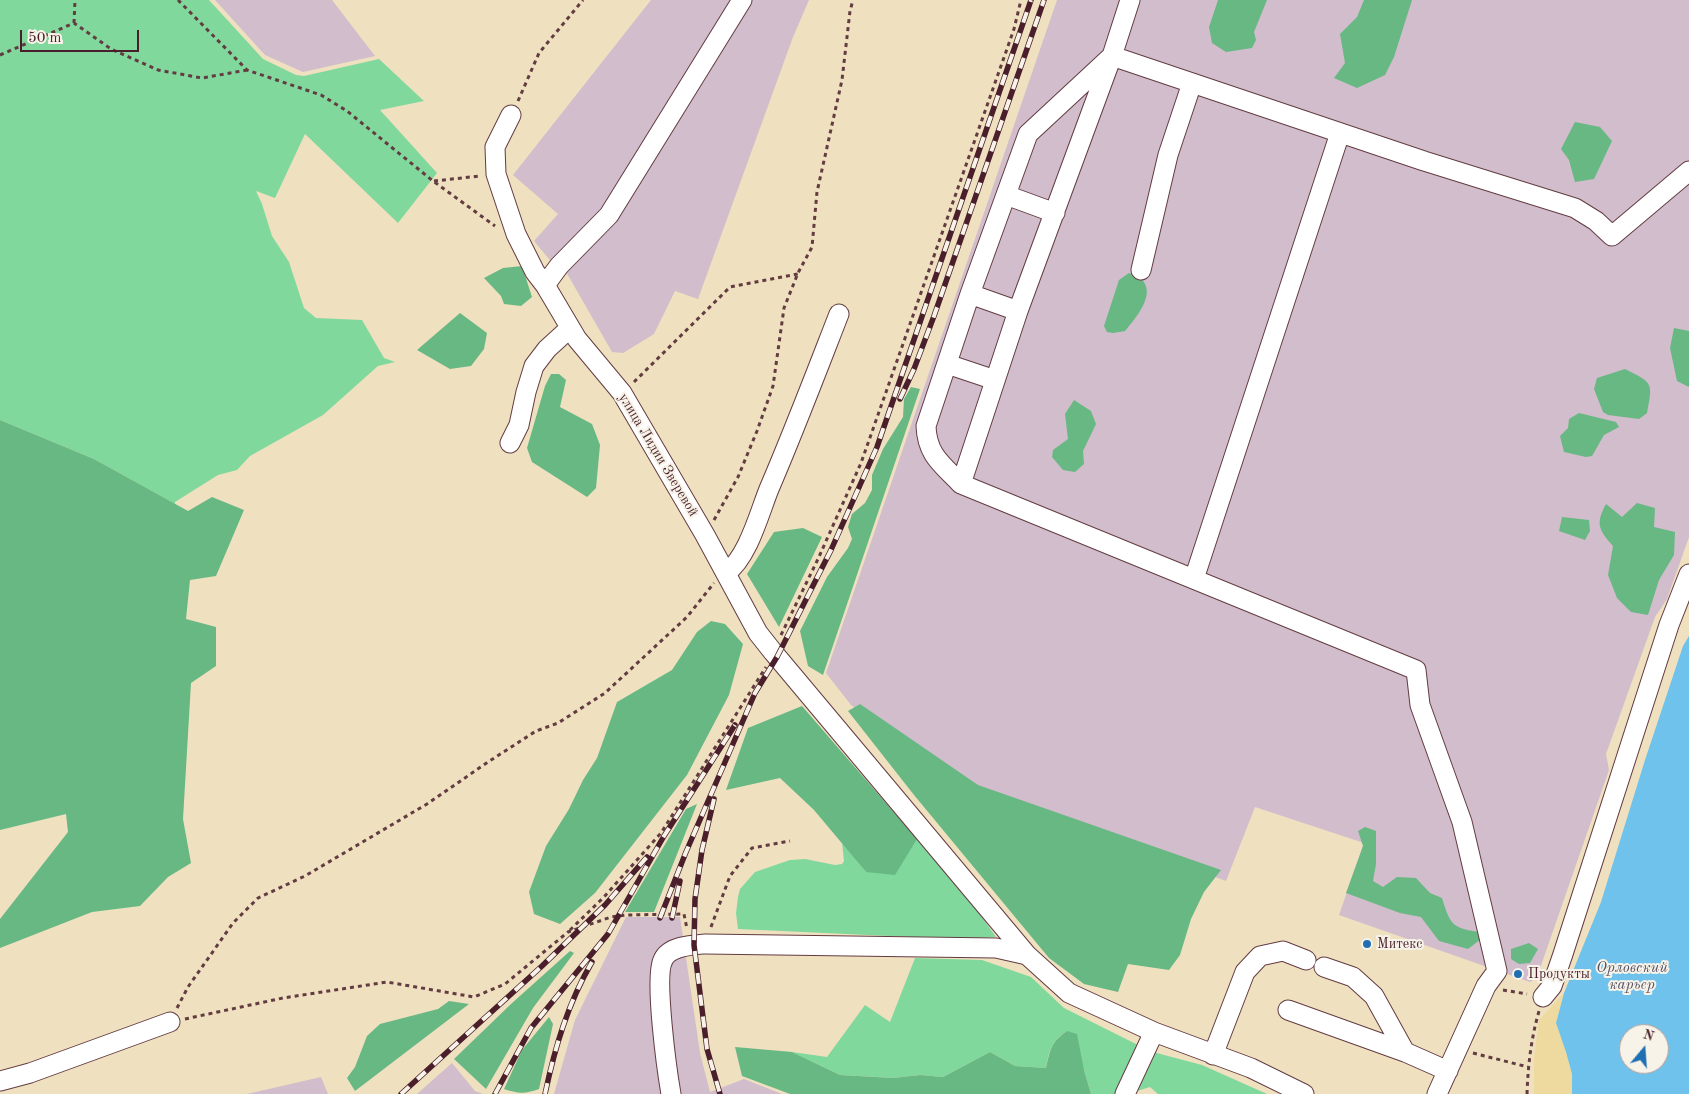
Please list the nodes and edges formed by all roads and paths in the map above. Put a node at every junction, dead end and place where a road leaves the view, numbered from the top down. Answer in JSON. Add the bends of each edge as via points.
{"nodes":[{"id":1,"x":75,"y":0,"type":"edge"},
{"id":2,"x":178,"y":0,"type":"edge"},
{"id":3,"x":584,"y":0,"type":"edge"},
{"id":4,"x":742,"y":0,"type":"edge"},
{"id":5,"x":854,"y":0,"type":"edge"},
{"id":6,"x":1021,"y":0,"type":"edge"},
{"id":7,"x":1130,"y":0,"type":"edge"},
{"id":8,"x":74,"y":23,"type":"junction"},
{"id":9,"x":0,"y":55,"type":"edge"},
{"id":10,"x":1112,"y":56,"type":"junction"},
{"id":11,"x":248,"y":70,"type":"junction"},
{"id":12,"x":1192,"y":83,"type":"junction"},
{"id":13,"x":511,"y":115,"type":"joint"},
{"id":14,"x":1340,"y":133,"type":"junction"},
{"id":15,"x":1689,"y":170,"type":"edge"},
{"id":16,"x":496,"y":174,"type":"junction"},
{"id":17,"x":433,"y":181,"type":"junction"},
{"id":18,"x":1006,"y":195,"type":"junction"},
{"id":19,"x":1054,"y":213,"type":"junction"},
{"id":20,"x":516,"y":234,"type":"junction"},
{"id":21,"x":1141,"y":270,"type":"dead end"},
{"id":22,"x":798,"y":274,"type":"junction"},
{"id":23,"x":545,"y":286,"type":"junction"},
{"id":24,"x":970,"y":294,"type":"junction"},
{"id":25,"x":1018,"y":311,"type":"junction"},
{"id":26,"x":839,"y":314,"type":"dead end"},
{"id":27,"x":570,"y":328,"type":"junction"},
{"id":28,"x":947,"y":364,"type":"junction"},
{"id":29,"x":995,"y":380,"type":"junction"},
{"id":30,"x":622,"y":393,"type":"junction"},
{"id":31,"x":510,"y":443,"type":"dead end"},
{"id":32,"x":961,"y":484,"type":"junction"},
{"id":33,"x":705,"y":535,"type":"junction"},
{"id":34,"x":726,"y":573,"type":"junction"},
{"id":35,"x":1689,"y":574,"type":"edge"},
{"id":36,"x":1194,"y":580,"type":"junction"},
{"id":37,"x":774,"y":653,"type":"junction"},
{"id":38,"x":790,"y":841,"type":"dead end"},
{"id":39,"x":568,"y":932,"type":"junction"},
{"id":40,"x":697,"y":945,"type":"junction"},
{"id":41,"x":1026,"y":955,"type":"junction"},
{"id":42,"x":1306,"y":960,"type":"dead end"},
{"id":43,"x":1324,"y":967,"type":"dead end"},
{"id":44,"x":1486,"y":986,"type":"junction"},
{"id":45,"x":1543,"y":997,"type":"junction"},
{"id":46,"x":1288,"y":1010,"type":"dead end"},
{"id":47,"x":170,"y":1022,"type":"junction"},
{"id":48,"x":1154,"y":1032,"type":"junction"},
{"id":49,"x":1457,"y":1048,"type":"junction"},
{"id":50,"x":1405,"y":1052,"type":"junction"},
{"id":51,"x":1213,"y":1055,"type":"junction"},
{"id":52,"x":1528,"y":1067,"type":"junction"},
{"id":53,"x":1448,"y":1071,"type":"junction"},
{"id":54,"x":0,"y":1081,"type":"edge"},
{"id":55,"x":671,"y":1094,"type":"edge"},
{"id":56,"x":1125,"y":1094,"type":"edge"},
{"id":57,"x":1304,"y":1094,"type":"edge"},
{"id":58,"x":1437,"y":1094,"type":"edge"},
{"id":59,"x":1527,"y":1094,"type":"edge"}],
"edges":[{"from":1,"to":8,"type":"path"},
{"from":2,"to":11,"type":"path"},
{"from":3,"to":13,"type":"path","via":[[539,52]]},
{"from":4,"to":23,"type":"street","via":[[609,216],[559,266]]},
{"from":5,"to":22,"type":"path","via":[[842,80],[817,192],[812,247]]},
{"from":6,"to":37,"type":"path","via":[[1014,29],[861,463]]},
{"from":7,"to":10,"type":"street"},
{"from":8,"to":9,"type":"path"},
{"from":8,"to":11,"type":"path","via":[[111,49],[158,70],[202,78]]},
{"from":10,"to":12,"type":"street"},
{"from":10,"to":18,"type":"street","via":[[1028,134]]},
{"from":10,"to":19,"type":"street"},
{"from":11,"to":17,"type":"path","via":[[320,95],[347,111]]},
{"from":12,"to":14,"type":"street"},
{"from":12,"to":21,"type":"street","via":[[1168,156]]},
{"from":13,"to":16,"type":"street","name":"улица Лидии Зверевой","via":[[495,147]]},
{"from":14,"to":15,"type":"street","via":[[1575,208],[1612,236]]},
{"from":14,"to":36,"type":"street"},
{"from":16,"to":17,"type":"path"},
{"from":16,"to":20,"type":"street","name":"улица Лидии Зверевой"},
{"from":17,"to":20,"type":"path","via":[[501,230]]},
{"from":18,"to":19,"type":"street"},
{"from":18,"to":24,"type":"street"},
{"from":19,"to":25,"type":"street"},
{"from":20,"to":23,"type":"street","name":"улица Лидии Зверевой"},
{"from":22,"to":30,"type":"path","via":[[730,288]]},
{"from":22,"to":33,"type":"path","via":[[784,308],[773,386],[738,477]]},
{"from":23,"to":27,"type":"street","name":"улица Лидии Зверевой"},
{"from":24,"to":25,"type":"street"},
{"from":24,"to":28,"type":"street"},
{"from":25,"to":29,"type":"street"},
{"from":26,"to":34,"type":"street","via":[[754,531],[733,568]]},
{"from":27,"to":30,"type":"street","name":"улица Лидии Зверевой"},
{"from":27,"to":31,"type":"street","via":[[534,366],[519,425]]},
{"from":28,"to":29,"type":"street"},
{"from":28,"to":32,"type":"street","via":[[926,426],[927,439],[931,453]]},
{"from":29,"to":32,"type":"street"},
{"from":30,"to":33,"type":"street","name":"улица Лидии Зверевой"},
{"from":32,"to":36,"type":"street"},
{"from":33,"to":34,"type":"street","name":"улица Лидии Зверевой"},
{"from":34,"to":37,"type":"street","name":"улица Лидии Зверевой","via":[[758,633]]},
{"from":34,"to":47,"type":"path","via":[[709,588],[687,617],[605,693],[558,723],[536,732],[427,804],[305,876],[258,898],[233,923],[188,987]]},
{"from":35,"to":45,"type":"street","via":[[1669,625],[1552,986]]},
{"from":36,"to":44,"type":"street","via":[[1416,670],[1420,705],[1462,822],[1497,971]]},
{"from":37,"to":39,"type":"path","via":[[662,833]]},
{"from":37,"to":41,"type":"street","name":"улица Лидии Зверевой"},
{"from":38,"to":40,"type":"path","via":[[752,848],[730,876]]},
{"from":39,"to":40,"type":"path","via":[[611,917],[684,914]]},
{"from":39,"to":47,"type":"path","via":[[505,984],[474,997],[387,982],[282,998]]},
{"from":40,"to":41,"type":"street","via":[[996,948]]},
{"from":40,"to":55,"type":"street","via":[[673,950],[663,959],[659,976]]},
{"from":41,"to":48,"type":"street","name":"улица Лидии Зверевой","via":[[1069,993]]},
{"from":42,"to":51,"type":"street","via":[[1283,951],[1260,956],[1245,972]]},
{"from":43,"to":50,"type":"street","via":[[1353,977],[1374,996]]},
{"from":44,"to":45,"type":"path"},
{"from":44,"to":49,"type":"street"},
{"from":45,"to":52,"type":"path","via":[[1531,1039]]},
{"from":46,"to":50,"type":"street"},
{"from":47,"to":54,"type":"street"},
{"from":48,"to":51,"type":"street","name":"улица Лидии Зверевой"},
{"from":48,"to":56,"type":"street"},
{"from":49,"to":52,"type":"path"},
{"from":49,"to":53,"type":"street"},
{"from":50,"to":53,"type":"street"},
{"from":51,"to":57,"type":"street","name":"улица Лидии Зверевой","via":[[1251,1068]]},
{"from":52,"to":59,"type":"path"},
{"from":53,"to":58,"type":"street"}]}
